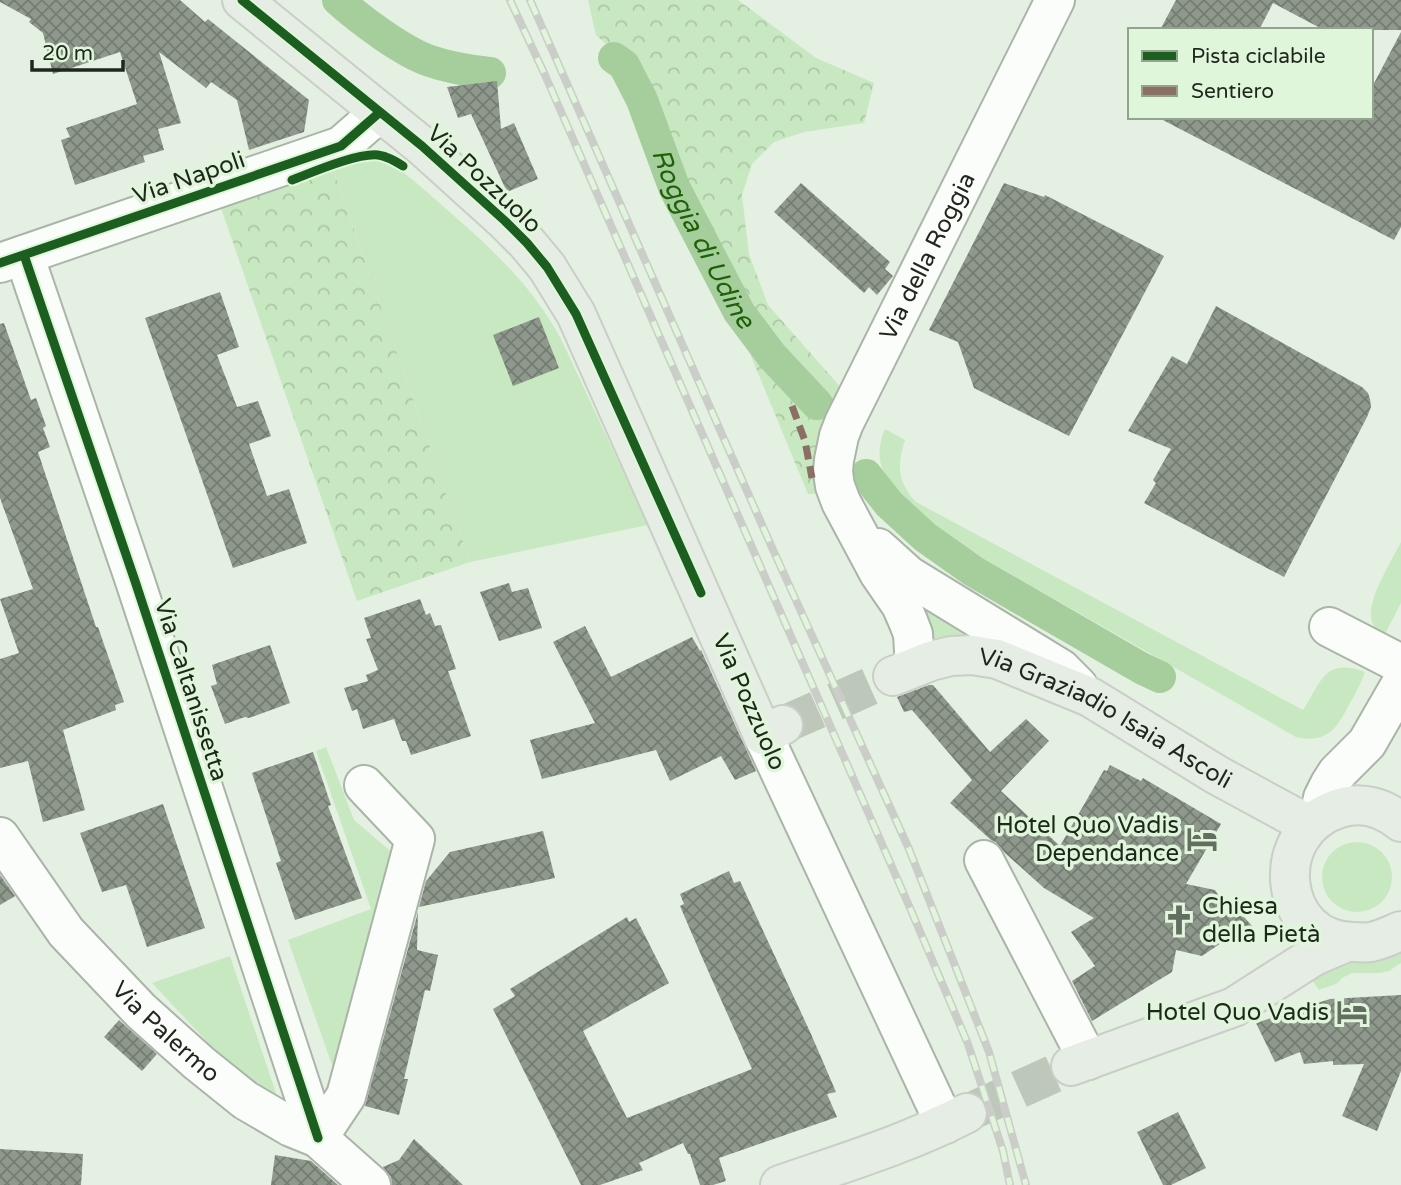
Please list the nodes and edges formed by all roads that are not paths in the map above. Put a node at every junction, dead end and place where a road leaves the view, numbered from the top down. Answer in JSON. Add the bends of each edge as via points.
{"nodes":[{"id":1,"x":242,"y":0,"type":"edge"},
{"id":2,"x":1055,"y":0,"type":"edge"},
{"id":3,"x":380,"y":113,"type":"junction"},
{"id":4,"x":12,"y":259,"type":"edge"},
{"id":5,"x":850,"y":519,"type":"junction"},
{"id":6,"x":1329,"y":627,"type":"dead end"},
{"id":7,"x":1401,"y":664,"type":"edge"},
{"id":8,"x":904,"y":672,"type":"joint"},
{"id":9,"x":1401,"y":684,"type":"edge"},
{"id":10,"x":1090,"y":697,"type":"junction"},
{"id":11,"x":773,"y":730,"type":"joint"},
{"id":12,"x":1367,"y":743,"type":"junction"},
{"id":13,"x":760,"y":783,"type":"dead end"},
{"id":14,"x":364,"y":785,"type":"dead end"},
{"id":15,"x":1387,"y":814,"type":"edge"},
{"id":16,"x":1314,"y":822,"type":"junction"},
{"id":17,"x":0,"y":837,"type":"edge"},
{"id":18,"x":984,"y":860,"type":"dead end"},
{"id":19,"x":1397,"y":931,"type":"edge"},
{"id":20,"x":1347,"y":942,"type":"junction"},
{"id":21,"x":906,"y":1043,"type":"junction"},
{"id":22,"x":1079,"y":1063,"type":"joint"},
{"id":23,"x":956,"y":1119,"type":"joint"},
{"id":24,"x":318,"y":1138,"type":"junction"},
{"id":25,"x":371,"y":1185,"type":"edge"},
{"id":26,"x":780,"y":1185,"type":"edge"}],
"edges":[{"from":1,"to":3,"type":"main road","name":"Via Pozzuolo"},
{"from":2,"to":5,"type":"street","name":"Via della Roggia","via":[[844,423],[833,472]]},
{"from":3,"to":4,"type":"street","name":"Via Napoli","via":[[341,146]]},
{"from":3,"to":11,"type":"main road","name":"Via Pozzuolo","via":[[513,228],[564,292]]},
{"from":4,"to":24,"type":"street","name":"Via Caltanissetta","via":[[139,594]]},
{"from":5,"to":8,"type":"street","name":"Via della Roggia","via":[[913,634]]},
{"from":5,"to":10,"type":"street","name":"Via della Roggia","via":[[909,576],[1060,669]]},
{"from":6,"to":7,"type":"street"},
{"from":8,"to":10,"type":"main road","name":"Via Graziadio Isaia Ascoli","via":[[951,656],[972,655],[998,659]]},
{"from":9,"to":12,"type":"street"},
{"from":10,"to":16,"type":"main road","name":"Via Graziadio Isaia Ascoli","via":[[1217,775]]},
{"from":11,"to":21,"type":"street","name":"Via Pozzuolo"},
{"from":12,"to":15,"type":"street","via":[[1366,763]]},
{"from":12,"to":16,"type":"street","via":[[1337,773]]},
{"from":13,"to":21,"type":"street","via":[[857,992],[888,1030]]},
{"from":14,"to":24,"type":"street","via":[[415,839],[346,1096]]},
{"from":15,"to":16,"type":"main road","via":[[1346,806]]},
{"from":16,"to":20,"type":"main road","via":[[1291,858],[1293,895],[1313,926]]},
{"from":17,"to":24,"type":"street","name":"Via Palermo","via":[[66,932],[141,1011],[245,1100]]},
{"from":18,"to":22,"type":"street"},
{"from":19,"to":20,"type":"main road","via":[[1369,942]]},
{"from":20,"to":22,"type":"main road","via":[[1314,956],[1234,1007]]},
{"from":21,"to":23,"type":"street","name":"Via Pozzuolo"},
{"from":23,"to":26,"type":"main road"},
{"from":24,"to":25,"type":"street","name":"Via Palermo"}]}
